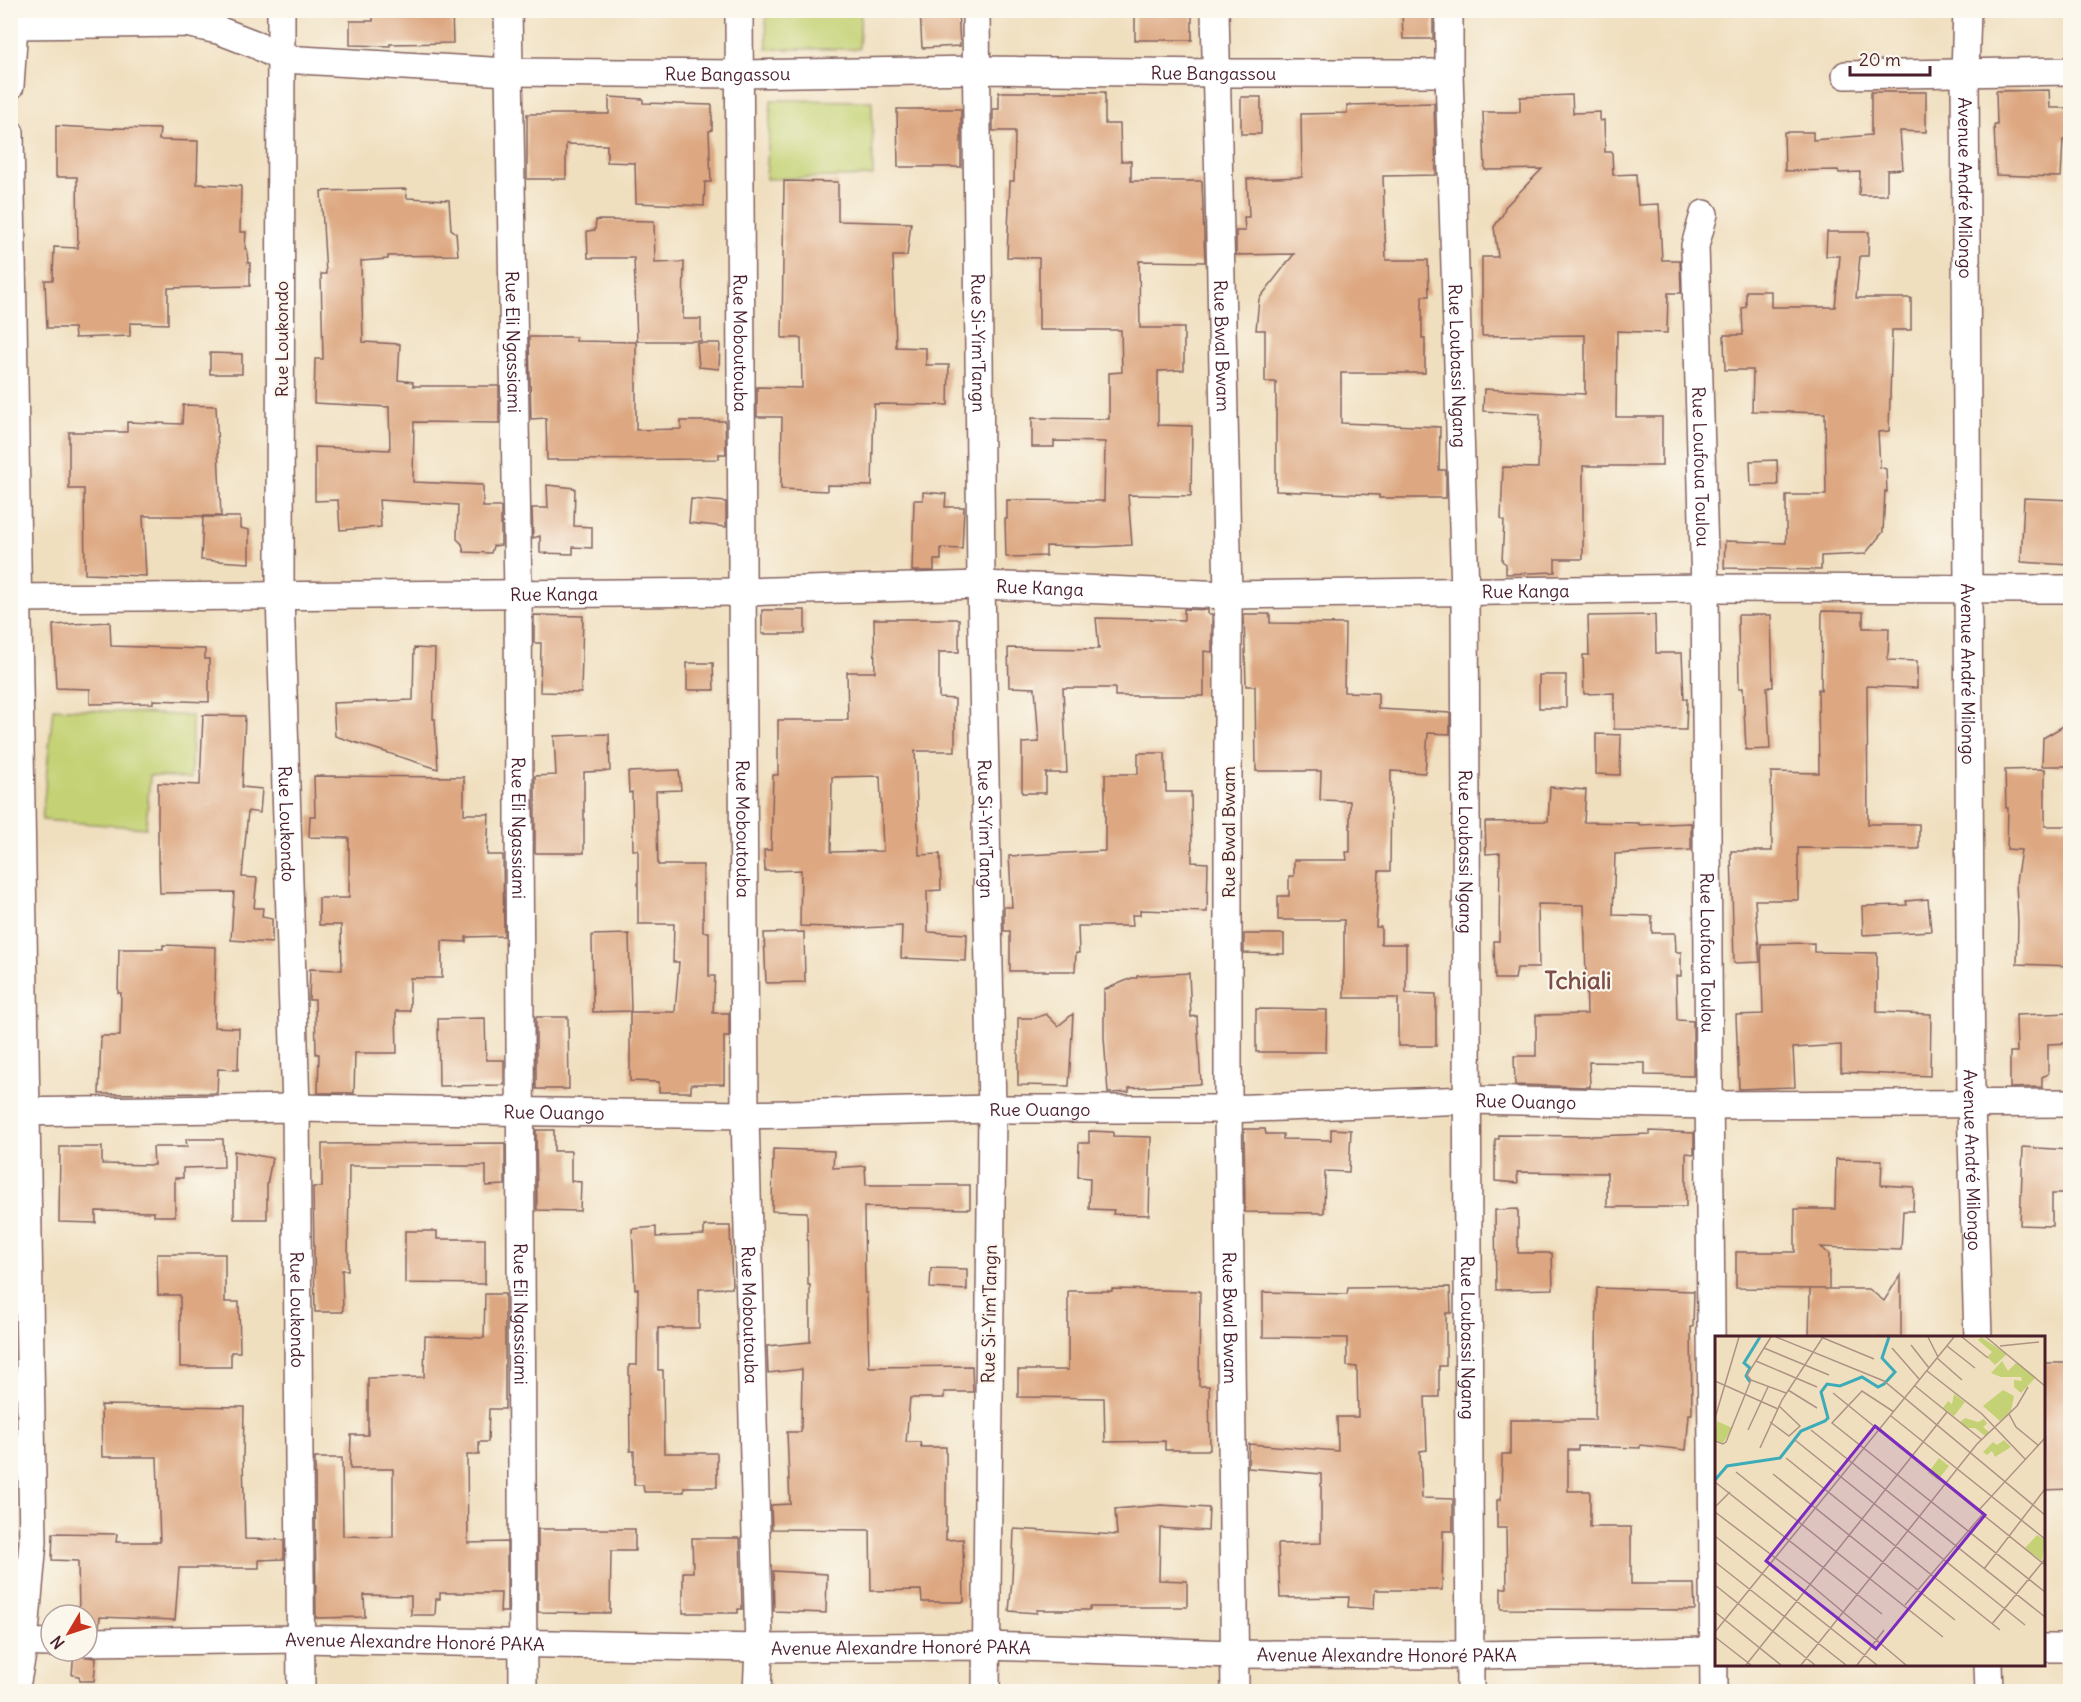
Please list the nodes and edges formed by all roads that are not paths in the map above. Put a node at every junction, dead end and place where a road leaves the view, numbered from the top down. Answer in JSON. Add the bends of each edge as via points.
{"nodes":[{"id":1,"x":281,"y":10,"type":"edge"},
{"id":2,"x":508,"y":10,"type":"edge"},
{"id":3,"x":739,"y":10,"type":"edge"},
{"id":4,"x":976,"y":10,"type":"edge"},
{"id":5,"x":1215,"y":10,"type":"edge"},
{"id":6,"x":1449,"y":10,"type":"edge"},
{"id":7,"x":1967,"y":10,"type":"edge"},
{"id":8,"x":15,"y":18,"type":"edge"},
{"id":9,"x":283,"y":59,"type":"junction"},
{"id":10,"x":976,"y":70,"type":"junction"},
{"id":11,"x":508,"y":72,"type":"junction"},
{"id":12,"x":2070,"y":72,"type":"edge"},
{"id":13,"x":1215,"y":73,"type":"junction"},
{"id":14,"x":1449,"y":73,"type":"junction"},
{"id":15,"x":1965,"y":73,"type":"junction"},
{"id":16,"x":739,"y":74,"type":"junction"},
{"id":17,"x":1845,"y":75,"type":"dead end"},
{"id":18,"x":10,"y":86,"type":"edge"},
{"id":19,"x":10,"y":133,"type":"edge"},
{"id":20,"x":1704,"y":214,"type":"dead end"},
{"id":21,"x":981,"y":585,"type":"junction"},
{"id":22,"x":1705,"y":588,"type":"junction"},
{"id":23,"x":1968,"y":589,"type":"junction"},
{"id":24,"x":2070,"y":589,"type":"edge"},
{"id":25,"x":1465,"y":591,"type":"junction"},
{"id":26,"x":742,"y":592,"type":"junction"},
{"id":27,"x":518,"y":594,"type":"junction"},
{"id":28,"x":280,"y":595,"type":"junction"},
{"id":29,"x":1228,"y":595,"type":"junction"},
{"id":30,"x":14,"y":598,"type":"edge"},
{"id":31,"x":1469,"y":1100,"type":"junction"},
{"id":32,"x":2070,"y":1103,"type":"edge"},
{"id":33,"x":1971,"y":1104,"type":"junction"},
{"id":34,"x":1709,"y":1105,"type":"junction"},
{"id":35,"x":296,"y":1108,"type":"junction"},
{"id":36,"x":992,"y":1109,"type":"junction"},
{"id":37,"x":1228,"y":1109,"type":"junction"},
{"id":38,"x":18,"y":1112,"type":"edge"},
{"id":39,"x":520,"y":1112,"type":"junction"},
{"id":40,"x":745,"y":1115,"type":"junction"},
{"id":41,"x":1978,"y":1336,"type":"edge"},
{"id":42,"x":301,"y":1639,"type":"junction"},
{"id":43,"x":39,"y":1642,"type":"edge"},
{"id":44,"x":99,"y":1642,"type":"edge"},
{"id":45,"x":17,"y":1643,"type":"edge"},
{"id":46,"x":524,"y":1644,"type":"junction"},
{"id":47,"x":985,"y":1646,"type":"junction"},
{"id":48,"x":759,"y":1648,"type":"junction"},
{"id":49,"x":2045,"y":1648,"type":"edge"},
{"id":50,"x":2070,"y":1648,"type":"edge"},
{"id":51,"x":1715,"y":1651,"type":"edge"},
{"id":52,"x":1234,"y":1654,"type":"junction"},
{"id":53,"x":1470,"y":1655,"type":"junction"},
{"id":54,"x":1988,"y":1666,"type":"edge"},
{"id":55,"x":15,"y":1692,"type":"edge"},
{"id":56,"x":301,"y":1692,"type":"edge"},
{"id":57,"x":523,"y":1692,"type":"edge"},
{"id":58,"x":757,"y":1692,"type":"edge"},
{"id":59,"x":986,"y":1692,"type":"edge"},
{"id":60,"x":1235,"y":1692,"type":"edge"},
{"id":61,"x":1470,"y":1692,"type":"edge"},
{"id":62,"x":1714,"y":1692,"type":"edge"},
{"id":63,"x":1989,"y":1692,"type":"edge"}],
"edges":[{"from":1,"to":9,"type":"street","name":"Rue Loukondo"},
{"from":2,"to":11,"type":"street","name":"Rue Eli Ngassiami"},
{"from":3,"to":16,"type":"street","name":"Rue Moboutouba"},
{"from":4,"to":10,"type":"street","name":"Rue Si-Yim'Tangn"},
{"from":5,"to":13,"type":"street","name":"Rue Bwal Bwam"},
{"from":6,"to":14,"type":"street","name":"Rue Loubassi Ngang"},
{"from":7,"to":15,"type":"street","name":"Avenue André Milongo"},
{"from":8,"to":9,"type":"street","name":"Rue Bangassou","via":[[186,23],[218,30]]},
{"from":8,"to":18,"type":"street"},
{"from":9,"to":11,"type":"street","name":"Rue Bangassou"},
{"from":9,"to":28,"type":"street","name":"Rue Loukondo"},
{"from":10,"to":13,"type":"street","name":"Rue Bangassou"},
{"from":10,"to":16,"type":"street","name":"Rue Bangassou"},
{"from":10,"to":21,"type":"street","name":"Rue Si-Yim'Tangn"},
{"from":11,"to":16,"type":"street","name":"Rue Bangassou"},
{"from":11,"to":27,"type":"street","name":"Rue Eli Ngassiami"},
{"from":12,"to":15,"type":"street"},
{"from":13,"to":14,"type":"street","name":"Rue Bangassou"},
{"from":13,"to":29,"type":"street","name":"Rue Bwal Bwam"},
{"from":14,"to":25,"type":"street","name":"Rue Loubassi Ngang"},
{"from":15,"to":17,"type":"street"},
{"from":15,"to":23,"type":"street","name":"Avenue André Milongo"},
{"from":16,"to":26,"type":"street","name":"Rue Moboutouba"},
{"from":19,"to":30,"type":"street"},
{"from":20,"to":22,"type":"street","name":"Rue Loufoua Toulou","via":[[1695,246]]},
{"from":21,"to":26,"type":"street","name":"Rue Kanga"},
{"from":21,"to":29,"type":"street","name":"Rue Kanga"},
{"from":21,"to":36,"type":"street","name":"Rue Si-Yim'Tangn"},
{"from":22,"to":23,"type":"street","name":"Rue Kanga"},
{"from":22,"to":25,"type":"street","name":"Rue Kanga"},
{"from":22,"to":34,"type":"street","name":"Rue Loufoua Toulou"},
{"from":23,"to":24,"type":"street","name":"Rue Kanga"},
{"from":23,"to":33,"type":"street","name":"Avenue André Milongo"},
{"from":25,"to":29,"type":"street","name":"Rue Kanga"},
{"from":25,"to":31,"type":"street","name":"Rue Loubassi Ngang"},
{"from":26,"to":27,"type":"street","name":"Rue Kanga"},
{"from":26,"to":40,"type":"street","name":"Rue Moboutouba"},
{"from":27,"to":28,"type":"street","name":"Rue Kanga"},
{"from":27,"to":39,"type":"street","name":"Rue Eli Ngassiami"},
{"from":28,"to":30,"type":"street","name":"Rue Kanga"},
{"from":28,"to":35,"type":"street","name":"Rue Loukondo"},
{"from":29,"to":37,"type":"street","name":"Rue Bwal Bwam"},
{"from":30,"to":38,"type":"street"},
{"from":31,"to":34,"type":"street","name":"Rue Ouango"},
{"from":31,"to":37,"type":"street","name":"Rue Ouango"},
{"from":31,"to":53,"type":"street","name":"Rue Loubassi Ngang"},
{"from":32,"to":33,"type":"street","name":"Rue Ouango"},
{"from":33,"to":34,"type":"street","name":"Rue Ouango"},
{"from":33,"to":41,"type":"street","name":"Avenue André Milongo"},
{"from":34,"to":51,"type":"street","name":"Rue Loufoua Toulou"},
{"from":35,"to":38,"type":"street","name":"Rue Ouango"},
{"from":35,"to":39,"type":"street","name":"Rue Ouango"},
{"from":35,"to":42,"type":"street","name":"Rue Loukondo"},
{"from":36,"to":37,"type":"street","name":"Rue Ouango"},
{"from":36,"to":40,"type":"street","name":"Rue Ouango"},
{"from":36,"to":47,"type":"street","name":"Rue Si-Yim'Tangn"},
{"from":37,"to":52,"type":"street","name":"Rue Bwal Bwam"},
{"from":38,"to":45,"type":"street","via":[[33,1542]]},
{"from":39,"to":40,"type":"street","name":"Rue Ouango"},
{"from":39,"to":46,"type":"street","name":"Rue Eli Ngassiami"},
{"from":40,"to":48,"type":"street","name":"Rue Moboutouba"},
{"from":42,"to":44,"type":"street","name":"Avenue Alexandre Honoré PAKA"},
{"from":42,"to":46,"type":"street","name":"Avenue Alexandre Honoré PAKA"},
{"from":42,"to":56,"type":"street","name":"Rue Loukondo"},
{"from":43,"to":45,"type":"street"},
{"from":45,"to":55,"type":"street"},
{"from":46,"to":48,"type":"street","name":"Avenue Alexandre Honoré PAKA"},
{"from":46,"to":57,"type":"street","name":"Rue Eli Ngassiami"},
{"from":47,"to":48,"type":"street","name":"Avenue Alexandre Honoré PAKA"},
{"from":47,"to":52,"type":"street","name":"Avenue Alexandre Honoré PAKA"},
{"from":47,"to":59,"type":"street","name":"Rue Si-Yim'Tangn"},
{"from":48,"to":58,"type":"street","name":"Rue Moboutouba"},
{"from":49,"to":50,"type":"street"},
{"from":51,"to":53,"type":"street","name":"Avenue Alexandre Honoré PAKA"},
{"from":51,"to":62,"type":"street","name":"Rue Loufoua Toulou"},
{"from":52,"to":53,"type":"street","name":"Avenue Alexandre Honoré PAKA"},
{"from":52,"to":60,"type":"street","name":"Rue Bwal Bwam"},
{"from":53,"to":61,"type":"street","name":"Rue Loubassi Ngang"},
{"from":54,"to":63,"type":"street"}]}
